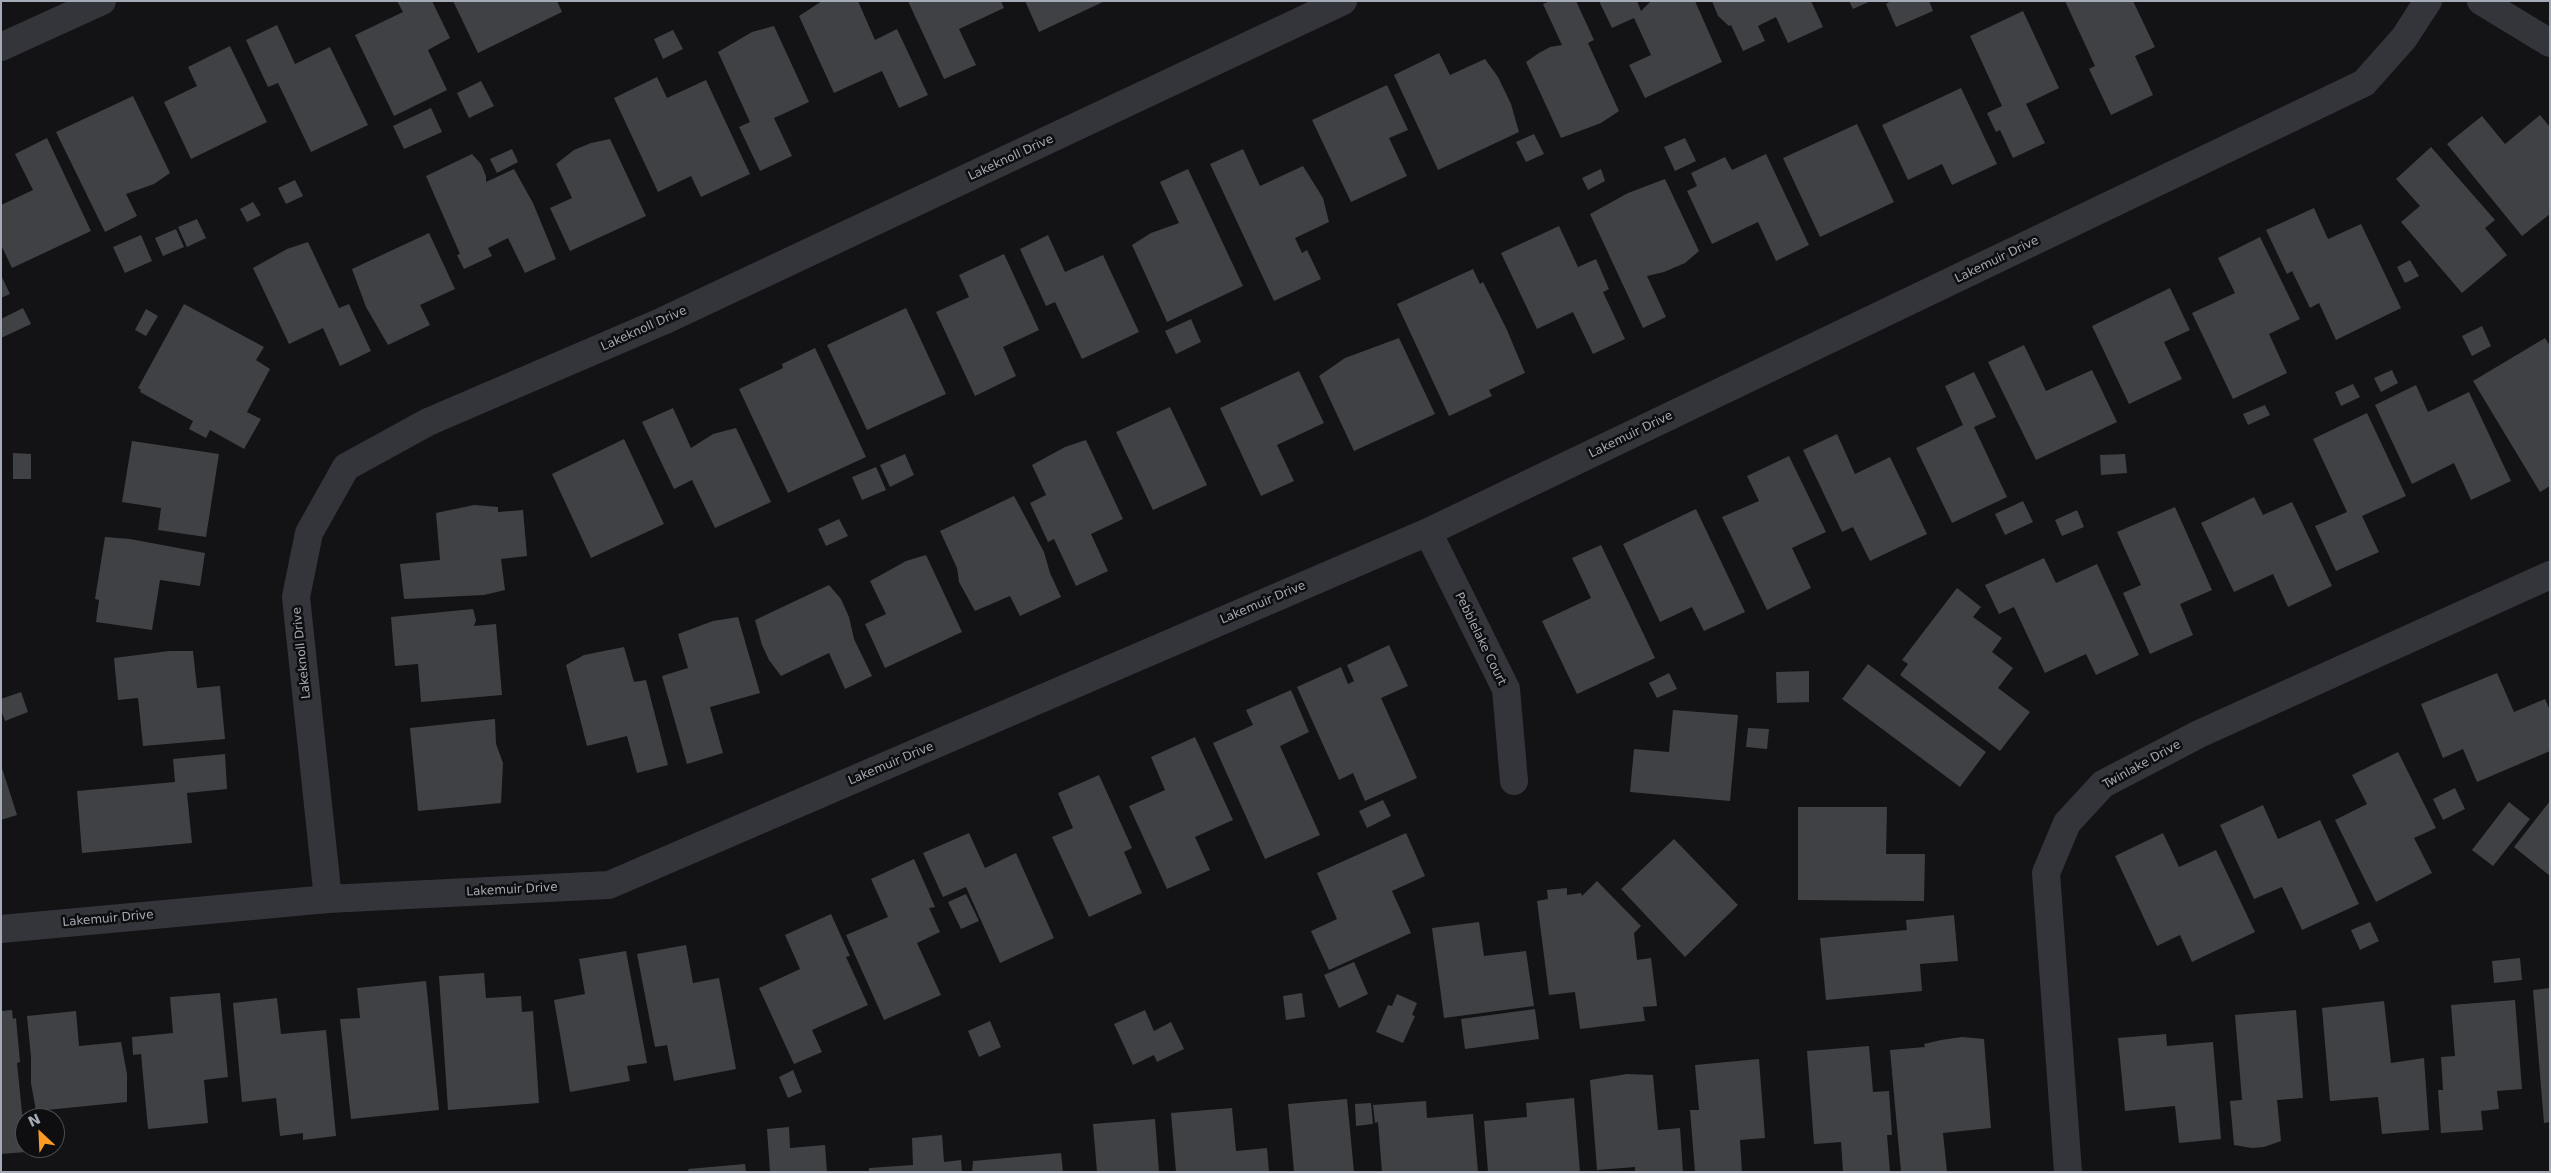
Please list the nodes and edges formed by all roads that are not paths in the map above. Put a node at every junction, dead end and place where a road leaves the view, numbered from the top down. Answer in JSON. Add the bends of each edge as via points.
{"nodes":[{"id":1,"x":102,"y":1,"type":"edge"},
{"id":2,"x":1343,"y":1,"type":"edge"},
{"id":3,"x":2428,"y":1,"type":"edge"},
{"id":4,"x":2481,"y":1,"type":"edge"},
{"id":5,"x":2550,"y":43,"type":"edge"},
{"id":6,"x":1,"y":47,"type":"edge"},
{"id":7,"x":1428,"y":532,"type":"junction"},
{"id":8,"x":2550,"y":576,"type":"edge"},
{"id":9,"x":1514,"y":781,"type":"dead end"},
{"id":10,"x":328,"y":899,"type":"junction"},
{"id":11,"x":1,"y":930,"type":"edge"},
{"id":12,"x":2068,"y":1172,"type":"edge"}],
"edges":[{"from":1,"to":6,"type":"street"},
{"from":2,"to":10,"type":"street","name":"Lakeknoll Drive","via":[[663,321],[428,422],[346,467],[309,533],[296,597]]},
{"from":3,"to":7,"type":"street","name":"Lakemuir Drive","via":[[2404,38],[2364,83]]},
{"from":4,"to":5,"type":"street"},
{"from":7,"to":9,"type":"street","name":"Pebblelake Court","via":[[1506,690]]},
{"from":7,"to":10,"type":"street","name":"Lakemuir Drive","via":[[609,885]]},
{"from":8,"to":12,"type":"street","name":"Twinlake Drive","via":[[2199,734],[2103,784],[2067,823],[2046,873]]},
{"from":10,"to":11,"type":"street","name":"Lakemuir Drive"}]}
